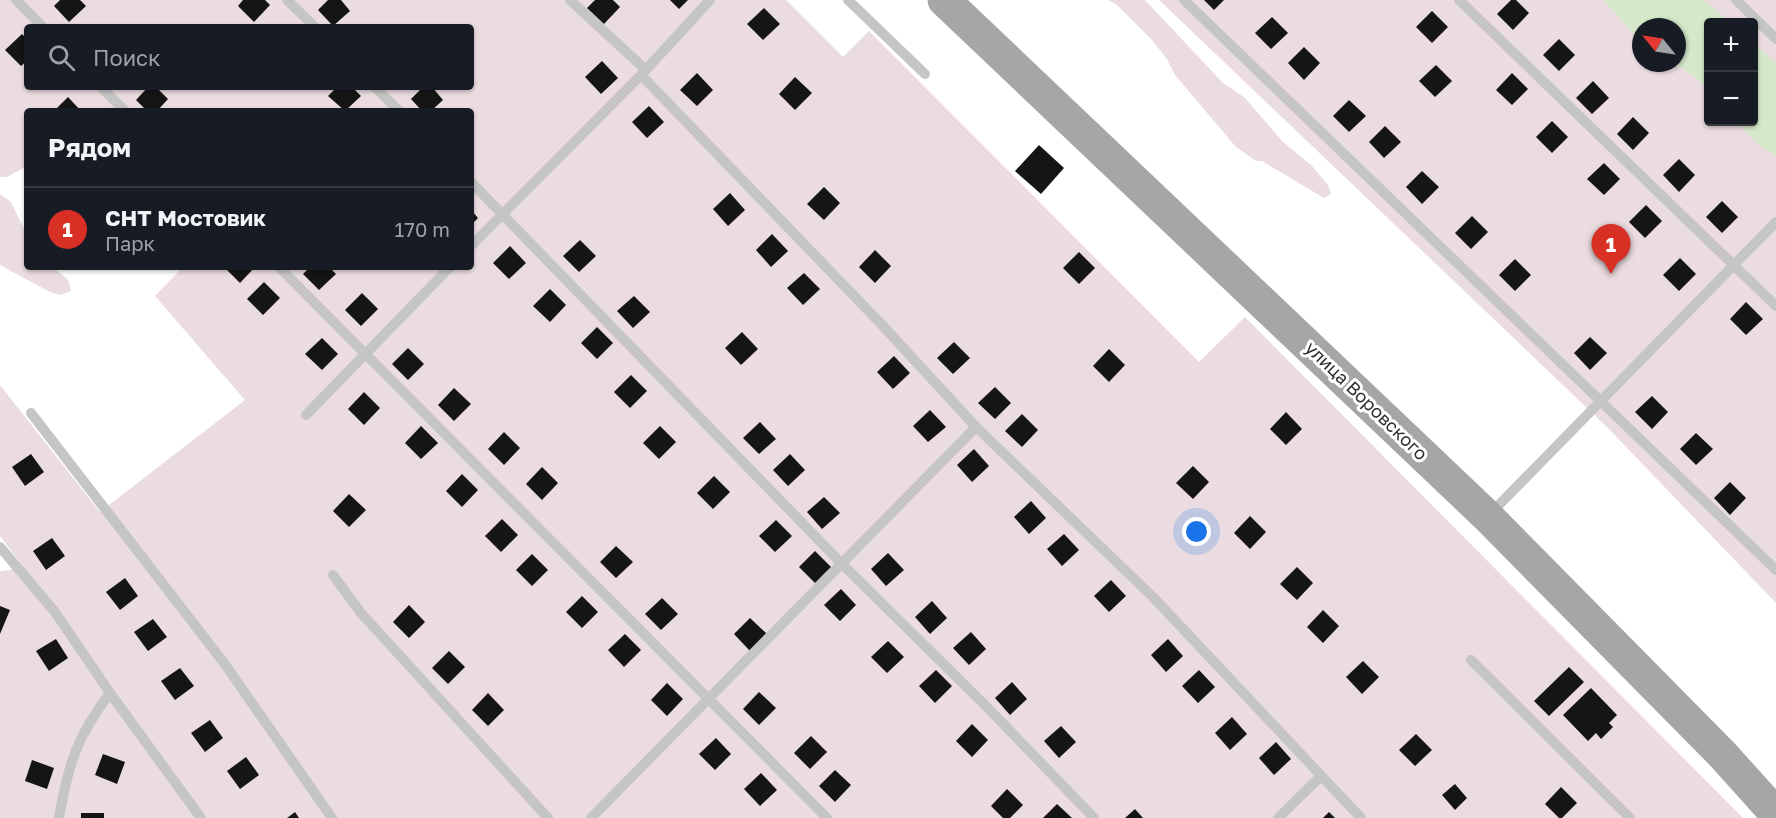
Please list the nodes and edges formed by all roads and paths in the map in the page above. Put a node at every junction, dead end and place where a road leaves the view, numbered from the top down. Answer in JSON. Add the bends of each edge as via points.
{"nodes":[{"id":1,"x":287,"y":0,"type":"edge"},
{"id":2,"x":570,"y":0,"type":"edge"},
{"id":3,"x":710,"y":0,"type":"edge"},
{"id":4,"x":848,"y":0,"type":"edge"},
{"id":5,"x":944,"y":0,"type":"edge"},
{"id":6,"x":1184,"y":0,"type":"edge"},
{"id":7,"x":1459,"y":0,"type":"edge"},
{"id":8,"x":1736,"y":0,"type":"edge"},
{"id":9,"x":22,"y":2,"type":"edge"},
{"id":10,"x":40,"y":24,"type":"edge"},
{"id":11,"x":312,"y":24,"type":"edge"},
{"id":12,"x":1776,"y":39,"type":"edge"},
{"id":13,"x":644,"y":73,"type":"junction"},
{"id":14,"x":925,"y":74,"type":"dead end"},
{"id":15,"x":104,"y":90,"type":"edge"},
{"id":16,"x":378,"y":90,"type":"edge"},
{"id":17,"x":122,"y":108,"type":"edge"},
{"id":18,"x":396,"y":108,"type":"edge"},
{"id":19,"x":474,"y":186,"type":"edge"},
{"id":20,"x":503,"y":214,"type":"junction"},
{"id":21,"x":1776,"y":222,"type":"edge"},
{"id":22,"x":474,"y":243,"type":"edge"},
{"id":23,"x":1734,"y":266,"type":"junction"},
{"id":24,"x":282,"y":270,"type":"edge"},
{"id":25,"x":447,"y":270,"type":"edge"},
{"id":26,"x":1776,"y":306,"type":"edge"},
{"id":27,"x":364,"y":353,"type":"junction"},
{"id":28,"x":1601,"y":401,"type":"junction"},
{"id":29,"x":31,"y":413,"type":"dead end"},
{"id":30,"x":306,"y":415,"type":"dead end"},
{"id":31,"x":976,"y":427,"type":"junction"},
{"id":32,"x":1487,"y":516,"type":"junction"},
{"id":33,"x":0,"y":547,"type":"edge"},
{"id":34,"x":841,"y":563,"type":"junction"},
{"id":35,"x":1776,"y":570,"type":"edge"},
{"id":36,"x":333,"y":575,"type":"dead end"},
{"id":37,"x":1471,"y":660,"type":"dead end"},
{"id":38,"x":110,"y":693,"type":"junction"},
{"id":39,"x":709,"y":700,"type":"junction"},
{"id":40,"x":1321,"y":776,"type":"junction"},
{"id":41,"x":1776,"y":814,"type":"edge"},
{"id":42,"x":59,"y":818,"type":"edge"},
{"id":43,"x":201,"y":818,"type":"edge"},
{"id":44,"x":332,"y":818,"type":"edge"},
{"id":45,"x":548,"y":818,"type":"edge"},
{"id":46,"x":591,"y":818,"type":"edge"},
{"id":47,"x":827,"y":818,"type":"edge"},
{"id":48,"x":1095,"y":818,"type":"edge"},
{"id":49,"x":1278,"y":818,"type":"edge"},
{"id":50,"x":1361,"y":818,"type":"edge"},
{"id":51,"x":1630,"y":818,"type":"edge"}],
"edges":[{"from":1,"to":11,"type":"lane"},
{"from":2,"to":13,"type":"lane"},
{"from":3,"to":13,"type":"lane"},
{"from":4,"to":14,"type":"lane"},
{"from":5,"to":32,"type":"main road","name":"улица Воровского"},
{"from":6,"to":28,"type":"lane"},
{"from":7,"to":23,"type":"lane"},
{"from":8,"to":12,"type":"lane"},
{"from":9,"to":10,"type":"lane"},
{"from":13,"to":20,"type":"lane"},
{"from":13,"to":31,"type":"lane"},
{"from":15,"to":17,"type":"lane"},
{"from":16,"to":18,"type":"lane"},
{"from":19,"to":20,"type":"lane"},
{"from":20,"to":22,"type":"lane"},
{"from":20,"to":34,"type":"lane"},
{"from":21,"to":23,"type":"lane"},
{"from":23,"to":26,"type":"lane"},
{"from":23,"to":28,"type":"lane"},
{"from":24,"to":27,"type":"lane"},
{"from":25,"to":27,"type":"lane"},
{"from":27,"to":30,"type":"lane"},
{"from":27,"to":39,"type":"lane"},
{"from":28,"to":32,"type":"lane"},
{"from":28,"to":35,"type":"lane"},
{"from":29,"to":44,"type":"lane","via":[[224,663]]},
{"from":31,"to":34,"type":"lane"},
{"from":31,"to":40,"type":"lane","via":[[1153,597]]},
{"from":32,"to":41,"type":"main road","name":"улица Воровского","via":[[1722,754]]},
{"from":33,"to":38,"type":"lane","via":[[55,612]]},
{"from":34,"to":39,"type":"lane"},
{"from":34,"to":48,"type":"lane"},
{"from":36,"to":45,"type":"lane","via":[[360,613]]},
{"from":37,"to":51,"type":"lane"},
{"from":38,"to":42,"type":"lane","via":[[80,740],[66,780]]},
{"from":38,"to":43,"type":"lane"},
{"from":39,"to":46,"type":"lane"},
{"from":39,"to":47,"type":"lane"},
{"from":40,"to":49,"type":"lane"},
{"from":40,"to":50,"type":"lane"}]}
